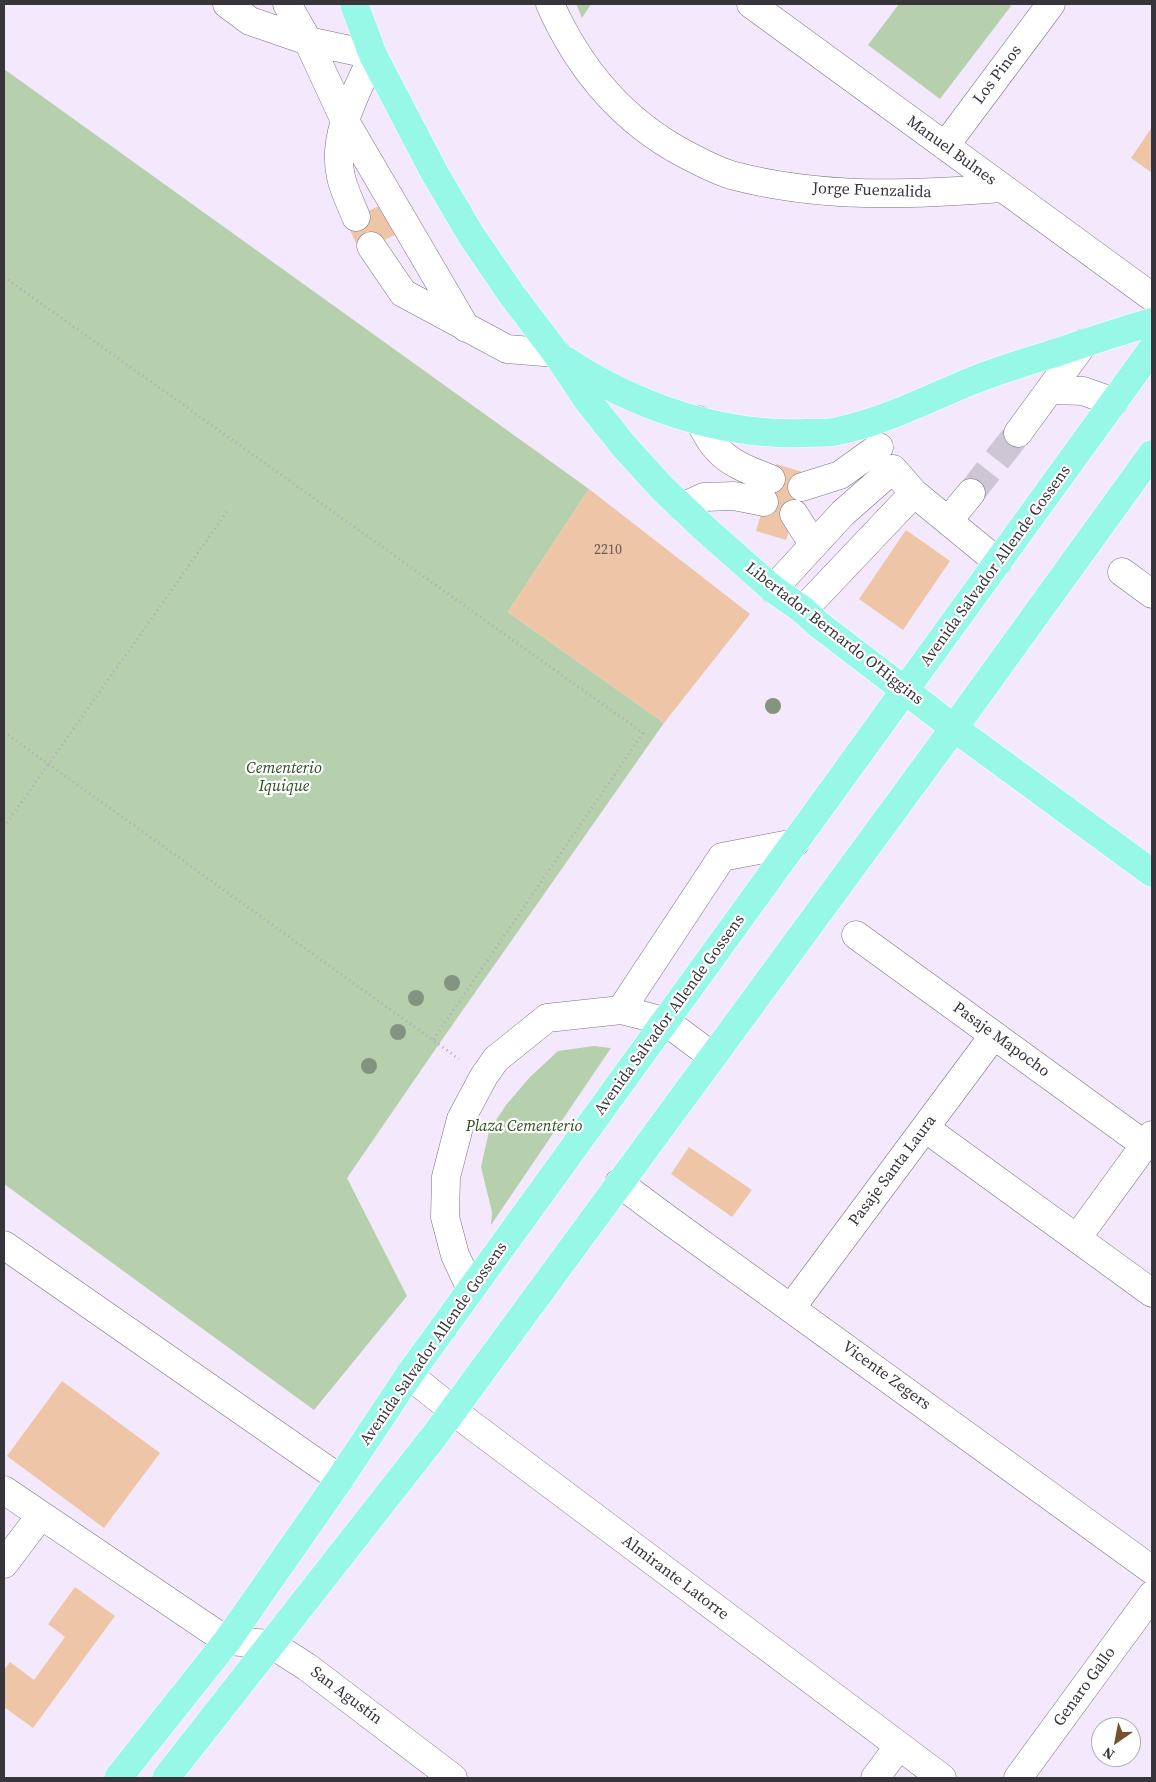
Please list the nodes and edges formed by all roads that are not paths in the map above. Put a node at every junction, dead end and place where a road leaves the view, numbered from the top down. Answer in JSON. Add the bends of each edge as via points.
{"nodes":[{"id":1,"x":227,"y":4,"type":"edge"},
{"id":2,"x":287,"y":4,"type":"edge"},
{"id":3,"x":354,"y":4,"type":"edge"},
{"id":4,"x":550,"y":4,"type":"edge"},
{"id":5,"x":751,"y":4,"type":"edge"},
{"id":6,"x":1051,"y":4,"type":"edge"},
{"id":7,"x":308,"y":41,"type":"junction"},
{"id":8,"x":373,"y":55,"type":"junction"},
{"id":9,"x":345,"y":120,"type":"junction"},
{"id":10,"x":945,"y":146,"type":"junction"},
{"id":11,"x":1002,"y":188,"type":"junction"},
{"id":12,"x":356,"y":218,"type":"dead end"},
{"id":13,"x":371,"y":246,"type":"dead end"},
{"id":14,"x":1152,"y":297,"type":"edge"},
{"id":15,"x":1152,"y":322,"type":"edge"},
{"id":16,"x":466,"y":328,"type":"junction"},
{"id":17,"x":1084,"y":343,"type":"junction"},
{"id":18,"x":1152,"y":349,"type":"edge"},
{"id":19,"x":556,"y":353,"type":"junction"},
{"id":20,"x":1050,"y":390,"type":"junction"},
{"id":21,"x":1114,"y":402,"type":"junction"},
{"id":22,"x":699,"y":420,"type":"junction"},
{"id":23,"x":1018,"y":433,"type":"tunnel mouth"},
{"id":24,"x":881,"y":446,"type":"junction"},
{"id":25,"x":1152,"y":454,"type":"edge"},
{"id":26,"x":802,"y":487,"type":"dead end"},
{"id":27,"x":914,"y":493,"type":"junction"},
{"id":28,"x":971,"y":493,"type":"tunnel mouth"},
{"id":29,"x":682,"y":507,"type":"junction"},
{"id":30,"x":794,"y":514,"type":"dead end"},
{"id":31,"x":948,"y":521,"type":"junction"},
{"id":32,"x":813,"y":544,"type":"junction"},
{"id":33,"x":998,"y":562,"type":"junction"},
{"id":34,"x":1122,"y":572,"type":"dead end"},
{"id":35,"x":773,"y":589,"type":"junction"},
{"id":36,"x":1152,"y":594,"type":"edge"},
{"id":37,"x":803,"y":610,"type":"junction"},
{"id":38,"x":906,"y":691,"type":"junction"},
{"id":39,"x":954,"y":728,"type":"junction"},
{"id":40,"x":795,"y":843,"type":"junction"},
{"id":41,"x":1152,"y":873,"type":"edge"},
{"id":42,"x":856,"y":935,"type":"dead end"},
{"id":43,"x":621,"y":1010,"type":"junction"},
{"id":44,"x":665,"y":1021,"type":"junction"},
{"id":45,"x":994,"y":1035,"type":"junction"},
{"id":46,"x":712,"y":1056,"type":"junction"},
{"id":47,"x":925,"y":1128,"type":"junction"},
{"id":48,"x":1149,"y":1140,"type":"edge"},
{"id":49,"x":619,"y":1182,"type":"junction"},
{"id":50,"x":1077,"y":1238,"type":"junction"},
{"id":51,"x":4,"y":1245,"type":"edge"},
{"id":52,"x":471,"y":1290,"type":"junction"},
{"id":53,"x":1152,"y":1293,"type":"edge"},
{"id":54,"x":791,"y":1308,"type":"junction"},
{"id":55,"x":409,"y":1375,"type":"junction"},
{"id":56,"x":452,"y":1410,"type":"junction"},
{"id":57,"x":340,"y":1479,"type":"junction"},
{"id":58,"x":4,"y":1490,"type":"edge"},
{"id":59,"x":40,"y":1515,"type":"junction"},
{"id":60,"x":4,"y":1564,"type":"edge"},
{"id":61,"x":1152,"y":1570,"type":"edge"},
{"id":62,"x":1152,"y":1595,"type":"edge"},
{"id":63,"x":227,"y":1641,"type":"junction"},
{"id":64,"x":272,"y":1644,"type":"junction"},
{"id":65,"x":899,"y":1746,"type":"junction"},
{"id":66,"x":118,"y":1778,"type":"edge"},
{"id":67,"x":166,"y":1778,"type":"edge"},
{"id":68,"x":453,"y":1778,"type":"edge"},
{"id":69,"x":875,"y":1778,"type":"edge"},
{"id":70,"x":942,"y":1778,"type":"edge"},
{"id":71,"x":1018,"y":1778,"type":"edge"}],
"edges":[{"from":1,"to":7,"type":"street","via":[[250,21]]},
{"from":2,"to":7,"type":"street"},
{"from":3,"to":8,"type":"main road","name":"Libertador Bernardo O'Higgins"},
{"from":4,"to":11,"type":"street","name":"Jorge Fuenzalida","via":[[586,69],[635,121],[664,143],[730,174],[802,188],[851,193],[902,195]]},
{"from":5,"to":10,"type":"street","name":"Manuel Bulnes"},
{"from":6,"to":10,"type":"street","name":"Los Pinos"},
{"from":7,"to":8,"type":"street"},
{"from":7,"to":9,"type":"street"},
{"from":8,"to":9,"type":"street"},
{"from":8,"to":19,"type":"main road","name":"Libertador Bernardo O'Higgins","via":[[471,235]]},
{"from":9,"to":12,"type":"street","via":[[339,150],[341,176]]},
{"from":9,"to":16,"type":"street"},
{"from":10,"to":11,"type":"street","name":"Manuel Bulnes"},
{"from":11,"to":14,"type":"street","name":"Manuel Bulnes"},
{"from":13,"to":16,"type":"street","via":[[404,293]]},
{"from":15,"to":17,"type":"main road","name":"Libertador Bernardo O'Higgins"},
{"from":16,"to":19,"type":"street","via":[[507,348]]},
{"from":17,"to":20,"type":"street"},
{"from":17,"to":24,"type":"main road","name":"Libertador Bernardo O'Higgins","via":[[982,377]]},
{"from":18,"to":21,"type":"main road","name":"Avenida Salvador Allende Gossens"},
{"from":19,"to":22,"type":"main road","name":"Libertador Bernardo O'Higgins","via":[[616,390]]},
{"from":19,"to":29,"type":"main road","name":"Libertador Bernardo O'Higgins","via":[[623,445]]},
{"from":20,"to":21,"type":"street","via":[[1083,391]]},
{"from":20,"to":23,"type":"street"},
{"from":21,"to":33,"type":"main road","name":"Avenida Salvador Allende Gossens"},
{"from":22,"to":24,"type":"main road","name":"Libertador Bernardo O'Higgins","via":[[786,434],[837,432]]},
{"from":22,"to":29,"type":"street","via":[[714,445],[768,491],[704,497]]},
{"from":24,"to":26,"type":"street","via":[[840,475]]},
{"from":24,"to":27,"type":"street"},
{"from":24,"to":32,"type":"street","via":[[844,513]]},
{"from":25,"to":39,"type":"main road"},
{"from":27,"to":31,"type":"street"},
{"from":27,"to":37,"type":"street"},
{"from":28,"to":31,"type":"street"},
{"from":29,"to":35,"type":"main road","name":"Libertador Bernardo O'Higgins"},
{"from":30,"to":32,"type":"street"},
{"from":31,"to":33,"type":"street"},
{"from":32,"to":35,"type":"street"},
{"from":33,"to":38,"type":"main road","name":"Avenida Salvador Allende Gossens"},
{"from":34,"to":36,"type":"street"},
{"from":35,"to":37,"type":"main road","name":"Libertador Bernardo O'Higgins"},
{"from":37,"to":38,"type":"main road","name":"Libertador Bernardo O'Higgins"},
{"from":38,"to":39,"type":"main road","name":"Libertador Bernardo O'Higgins"},
{"from":38,"to":40,"type":"main road","name":"Avenida Salvador Allende Gossens"},
{"from":39,"to":41,"type":"main road","name":"Libertador Bernardo O'Higgins"},
{"from":39,"to":46,"type":"main road"},
{"from":40,"to":43,"type":"street","via":[[722,858]]},
{"from":40,"to":44,"type":"main road","name":"Avenida Salvador Allende Gossens"},
{"from":42,"to":45,"type":"street","name":"Pasaje Mapocho"},
{"from":43,"to":44,"type":"street"},
{"from":43,"to":52,"type":"street","via":[[547,1018],[496,1059],[484,1076],[461,1119],[446,1177],[445,1217],[455,1255]]},
{"from":44,"to":46,"type":"street"},
{"from":44,"to":52,"type":"main road","name":"Avenida Salvador Allende Gossens"},
{"from":45,"to":47,"type":"street","name":"Pasaje Santa Laura"},
{"from":45,"to":48,"type":"street","name":"Pasaje Mapocho"},
{"from":46,"to":49,"type":"main road"},
{"from":47,"to":50,"type":"street"},
{"from":47,"to":54,"type":"street","name":"Pasaje Santa Laura"},
{"from":48,"to":50,"type":"street"},
{"from":49,"to":54,"type":"street","name":"Vicente Zegers"},
{"from":49,"to":56,"type":"main road"},
{"from":50,"to":53,"type":"street"},
{"from":51,"to":57,"type":"street"},
{"from":52,"to":55,"type":"main road","name":"Avenida Salvador Allende Gossens"},
{"from":54,"to":61,"type":"street","name":"Vicente Zegers"},
{"from":55,"to":56,"type":"street","name":"Almirante Latorre"},
{"from":55,"to":57,"type":"main road","name":"Avenida Salvador Allende Gossens"},
{"from":56,"to":64,"type":"main road"},
{"from":56,"to":65,"type":"street","name":"Almirante Latorre"},
{"from":57,"to":63,"type":"main road","name":"Avenida Salvador Allende Gossens"},
{"from":58,"to":59,"type":"street"},
{"from":59,"to":60,"type":"street"},
{"from":59,"to":63,"type":"street"},
{"from":62,"to":71,"type":"street","name":"Genaro Gallo"},
{"from":63,"to":64,"type":"street","name":"San Agustín"},
{"from":63,"to":66,"type":"main road","name":"Avenida Salvador Allende Gossens"},
{"from":64,"to":67,"type":"main road"},
{"from":64,"to":68,"type":"street","name":"San Agustín"},
{"from":65,"to":69,"type":"street"},
{"from":65,"to":70,"type":"street","name":"Almirante Latorre"}]}
